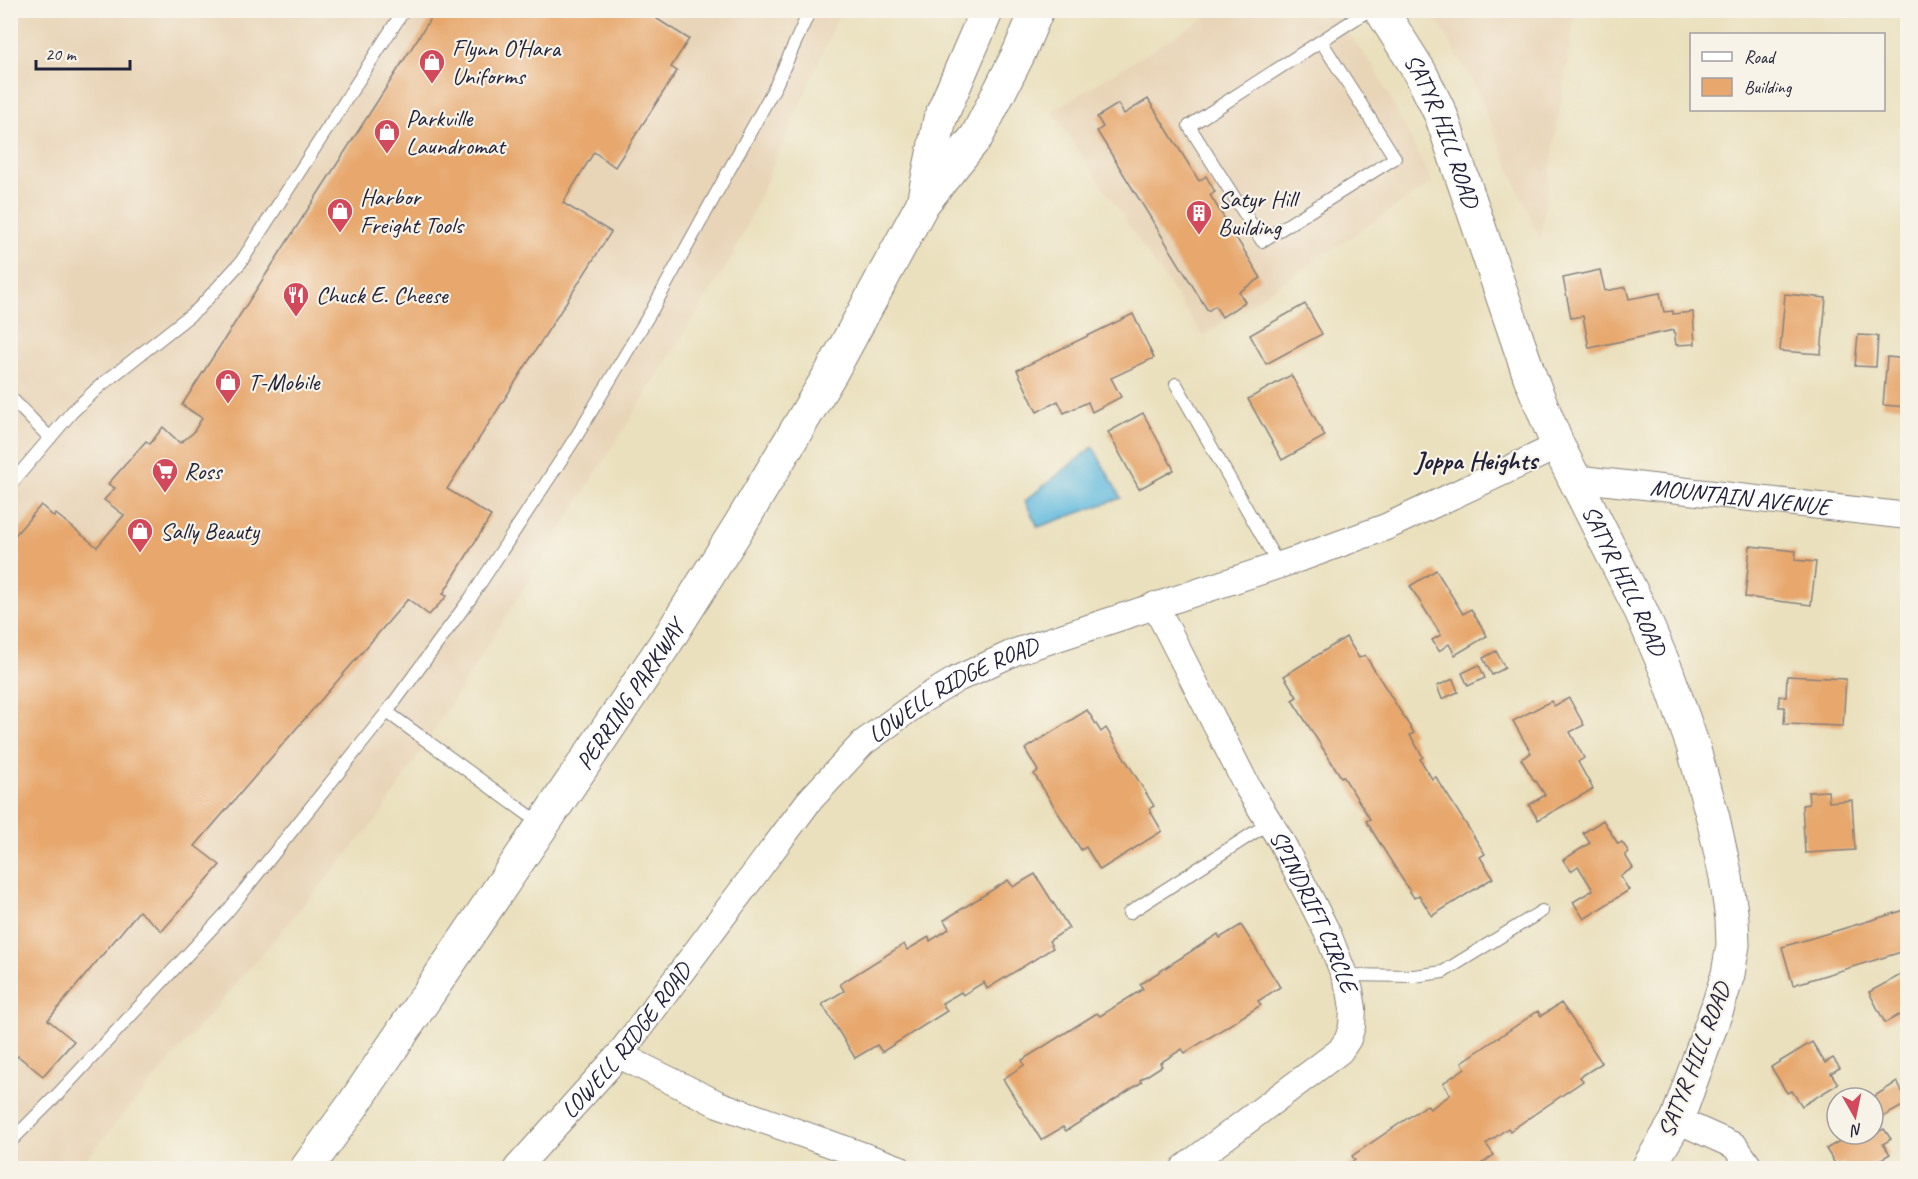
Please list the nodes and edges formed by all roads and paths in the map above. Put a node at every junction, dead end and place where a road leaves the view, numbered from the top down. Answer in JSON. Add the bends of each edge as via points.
{"nodes":[{"id":1,"x":404,"y":10,"type":"edge"},
{"id":2,"x":810,"y":10,"type":"edge"},
{"id":3,"x":987,"y":10,"type":"edge"},
{"id":4,"x":1037,"y":10,"type":"edge"},
{"id":5,"x":1369,"y":10,"type":"edge"},
{"id":6,"x":1381,"y":10,"type":"edge"},
{"id":7,"x":1321,"y":41,"type":"junction"},
{"id":8,"x":923,"y":203,"type":"junction"},
{"id":9,"x":1176,"y":384,"type":"dead end"},
{"id":10,"x":10,"y":397,"type":"edge"},
{"id":11,"x":50,"y":438,"type":"junction"},
{"id":12,"x":1558,"y":446,"type":"junction"},
{"id":13,"x":1573,"y":478,"type":"junction"},
{"id":14,"x":10,"y":485,"type":"edge"},
{"id":15,"x":1908,"y":516,"type":"edge"},
{"id":16,"x":1279,"y":566,"type":"junction"},
{"id":17,"x":1155,"y":605,"type":"junction"},
{"id":18,"x":387,"y":712,"type":"junction"},
{"id":19,"x":1269,"y":823,"type":"junction"},
{"id":20,"x":542,"y":825,"type":"junction"},
{"id":21,"x":1542,"y":911,"type":"dead end"},
{"id":22,"x":1129,"y":914,"type":"dead end"},
{"id":23,"x":1343,"y":975,"type":"junction"},
{"id":24,"x":619,"y":1055,"type":"junction"},
{"id":25,"x":1677,"y":1120,"type":"junction"},
{"id":26,"x":10,"y":1142,"type":"edge"},
{"id":27,"x":307,"y":1168,"type":"edge"},
{"id":28,"x":517,"y":1168,"type":"edge"},
{"id":29,"x":898,"y":1168,"type":"edge"},
{"id":30,"x":1184,"y":1168,"type":"edge"},
{"id":31,"x":1648,"y":1168,"type":"edge"},
{"id":32,"x":1750,"y":1168,"type":"edge"}],
"edges":[{"from":1,"to":11,"type":"lane","via":[[228,278],[198,309],[100,386]]},
{"from":2,"to":18,"type":"lane","via":[[776,85],[652,310],[582,427],[470,599]]},
{"from":3,"to":8,"type":"street","name":"PERRING PARKWAY","via":[[940,119]]},
{"from":4,"to":8,"type":"street","name":"PERRING PARKWAY","via":[[977,136]]},
{"from":5,"to":7,"type":"lane"},
{"from":6,"to":12,"type":"street","name":"SATYR HILL ROAD","via":[[1420,72],[1441,115],[1530,377]]},
{"from":7,"to":7,"type":"lane","via":[[1189,126],[1262,241],[1395,158]]},
{"from":8,"to":20,"type":"street","name":"PERRING PARKWAY","via":[[832,371],[741,523],[665,644]]},
{"from":9,"to":16,"type":"lane"},
{"from":10,"to":11,"type":"lane"},
{"from":11,"to":14,"type":"lane"},
{"from":12,"to":13,"type":"street","name":"SATYR HILL ROAD"},
{"from":12,"to":16,"type":"street","name":"LOWELL RIDGE ROAD","via":[[1386,526]]},
{"from":13,"to":15,"type":"street","name":"MOUNTAIN AVENUE"},
{"from":13,"to":25,"type":"street","name":"SATYR HILL ROAD","via":[[1641,611],[1667,672],[1693,747],[1726,877],[1732,918],[1728,974]]},
{"from":16,"to":17,"type":"street","name":"LOWELL RIDGE ROAD"},
{"from":17,"to":19,"type":"street","name":"SPINDRIFT CIRCLE"},
{"from":17,"to":24,"type":"street","name":"LOWELL RIDGE ROAD","via":[[1015,652],[957,678],[863,743],[809,801]]},
{"from":18,"to":20,"type":"lane"},
{"from":18,"to":26,"type":"lane","via":[[227,912]]},
{"from":19,"to":22,"type":"lane"},
{"from":19,"to":23,"type":"street","name":"SPINDRIFT CIRCLE","via":[[1328,934]]},
{"from":20,"to":27,"type":"street","name":"PERRING PARKWAY"},
{"from":21,"to":23,"type":"lane","via":[[1443,972],[1414,976]]},
{"from":23,"to":30,"type":"street","name":"SPINDRIFT CIRCLE","via":[[1353,1009],[1350,1033],[1340,1051]]},
{"from":24,"to":28,"type":"street","name":"LOWELL RIDGE ROAD"},
{"from":24,"to":29,"type":"street","via":[[718,1104]]},
{"from":25,"to":31,"type":"street","name":"SATYR HILL ROAD"},
{"from":25,"to":32,"type":"street","via":[[1735,1146]]}]}
